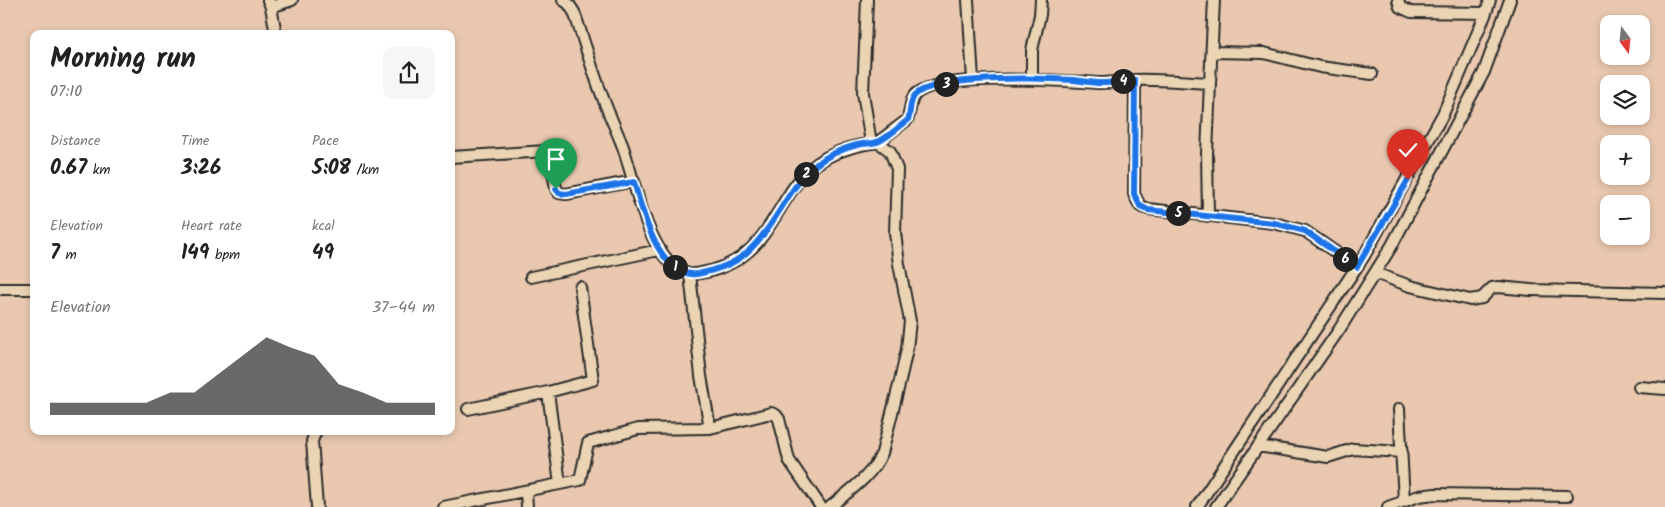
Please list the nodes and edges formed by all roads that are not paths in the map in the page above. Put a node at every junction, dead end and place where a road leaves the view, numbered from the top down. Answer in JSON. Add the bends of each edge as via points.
{"nodes":[{"id":1,"x":292,"y":0,"type":"edge"},
{"id":2,"x":563,"y":0,"type":"edge"},
{"id":3,"x":867,"y":0,"type":"edge"},
{"id":4,"x":968,"y":0,"type":"edge"},
{"id":5,"x":1042,"y":0,"type":"edge"},
{"id":6,"x":1214,"y":0,"type":"edge"},
{"id":7,"x":1398,"y":0,"type":"edge"},
{"id":8,"x":1490,"y":0,"type":"edge"},
{"id":9,"x":1510,"y":0,"type":"edge"},
{"id":10,"x":269,"y":3,"type":"edge"},
{"id":11,"x":1486,"y":14,"type":"junction"},
{"id":12,"x":275,"y":30,"type":"edge"},
{"id":13,"x":1212,"y":52,"type":"junction"},
{"id":14,"x":1372,"y":74,"type":"dead end"},
{"id":15,"x":974,"y":80,"type":"junction"},
{"id":16,"x":1032,"y":80,"type":"junction"},
{"id":17,"x":1135,"y":80,"type":"junction"},
{"id":18,"x":1210,"y":83,"type":"junction"},
{"id":19,"x":874,"y":143,"type":"junction"},
{"id":20,"x":455,"y":157,"type":"edge"},
{"id":21,"x":634,"y":182,"type":"junction"},
{"id":22,"x":1208,"y":216,"type":"junction"},
{"id":23,"x":659,"y":250,"type":"junction"},
{"id":24,"x":1357,"y":267,"type":"junction"},
{"id":25,"x":690,"y":274,"type":"junction"},
{"id":26,"x":1375,"y":274,"type":"junction"},
{"id":27,"x":531,"y":276,"type":"dead end"},
{"id":28,"x":580,"y":287,"type":"dead end"},
{"id":29,"x":0,"y":289,"type":"edge"},
{"id":30,"x":30,"y":289,"type":"edge"},
{"id":31,"x":1665,"y":293,"type":"edge"},
{"id":32,"x":1639,"y":387,"type":"dead end"},
{"id":33,"x":1665,"y":388,"type":"edge"},
{"id":34,"x":548,"y":392,"type":"junction"},
{"id":35,"x":468,"y":409,"type":"dead end"},
{"id":36,"x":1399,"y":409,"type":"dead end"},
{"id":37,"x":710,"y":428,"type":"junction"},
{"id":38,"x":314,"y":435,"type":"edge"},
{"id":39,"x":1258,"y":446,"type":"junction"},
{"id":40,"x":1402,"y":452,"type":"junction"},
{"id":41,"x":560,"y":484,"type":"junction"},
{"id":42,"x":526,"y":491,"type":"junction"},
{"id":43,"x":1567,"y":496,"type":"dead end"},
{"id":44,"x":1404,"y":501,"type":"junction"},
{"id":45,"x":317,"y":507,"type":"edge"},
{"id":46,"x":442,"y":507,"type":"edge"},
{"id":47,"x":527,"y":507,"type":"edge"},
{"id":48,"x":821,"y":507,"type":"edge"},
{"id":49,"x":830,"y":507,"type":"edge"},
{"id":50,"x":1197,"y":507,"type":"edge"},
{"id":51,"x":1216,"y":507,"type":"edge"},
{"id":52,"x":1388,"y":507,"type":"edge"}],
"edges":[{"from":1,"to":10,"type":"street"},
{"from":2,"to":21,"type":"street","via":[[574,12]]},
{"from":3,"to":19,"type":"street","via":[[863,93]]},
{"from":4,"to":15,"type":"street"},
{"from":5,"to":16,"type":"street","via":[[1032,50]]},
{"from":6,"to":13,"type":"street"},
{"from":7,"to":11,"type":"street","via":[[1400,7],[1411,12]]},
{"from":8,"to":11,"type":"street"},
{"from":9,"to":26,"type":"street","via":[[1484,72]]},
{"from":10,"to":12,"type":"street"},
{"from":11,"to":24,"type":"street","via":[[1443,114]]},
{"from":13,"to":14,"type":"street","via":[[1264,53],[1320,67]]},
{"from":13,"to":18,"type":"street"},
{"from":15,"to":16,"type":"street"},
{"from":15,"to":19,"type":"street","via":[[934,87],[916,94],[908,120]]},
{"from":16,"to":17,"type":"street","via":[[1102,83]]},
{"from":17,"to":18,"type":"street"},
{"from":17,"to":22,"type":"street","via":[[1136,200],[1148,210]]},
{"from":18,"to":22,"type":"street"},
{"from":19,"to":25,"type":"street","via":[[842,150],[811,169],[795,185],[763,236],[742,258],[722,268]]},
{"from":19,"to":49,"type":"street","via":[[890,151],[897,169],[895,233],[910,321],[907,349],[878,462]]},
{"from":20,"to":21,"type":"street","via":[[547,151],[552,160],[556,189],[566,194]]},
{"from":21,"to":23,"type":"street","via":[[646,223]]},
{"from":22,"to":24,"type":"street","via":[[1274,223],[1305,231]]},
{"from":23,"to":25,"type":"street","via":[[669,262]]},
{"from":23,"to":27,"type":"street"},
{"from":24,"to":50,"type":"street"},
{"from":25,"to":37,"type":"street"},
{"from":26,"to":31,"type":"street","via":[[1470,300],[1482,298],[1498,286],[1531,290]]},
{"from":26,"to":39,"type":"street"},
{"from":28,"to":34,"type":"street","via":[[593,380]]},
{"from":29,"to":30,"type":"street"},
{"from":32,"to":33,"type":"street"},
{"from":34,"to":35,"type":"street"},
{"from":34,"to":41,"type":"street"},
{"from":36,"to":40,"type":"street"},
{"from":37,"to":41,"type":"street","via":[[638,430],[588,443],[580,480]]},
{"from":37,"to":48,"type":"street","via":[[771,413],[776,415],[789,460]]},
{"from":38,"to":45,"type":"street","via":[[312,441]]},
{"from":39,"to":40,"type":"street","via":[[1328,456],[1353,449]]},
{"from":39,"to":51,"type":"street"},
{"from":40,"to":44,"type":"street"},
{"from":41,"to":42,"type":"street"},
{"from":42,"to":46,"type":"street"},
{"from":42,"to":47,"type":"street"},
{"from":43,"to":44,"type":"street","via":[[1435,494]]},
{"from":44,"to":52,"type":"street"}]}
